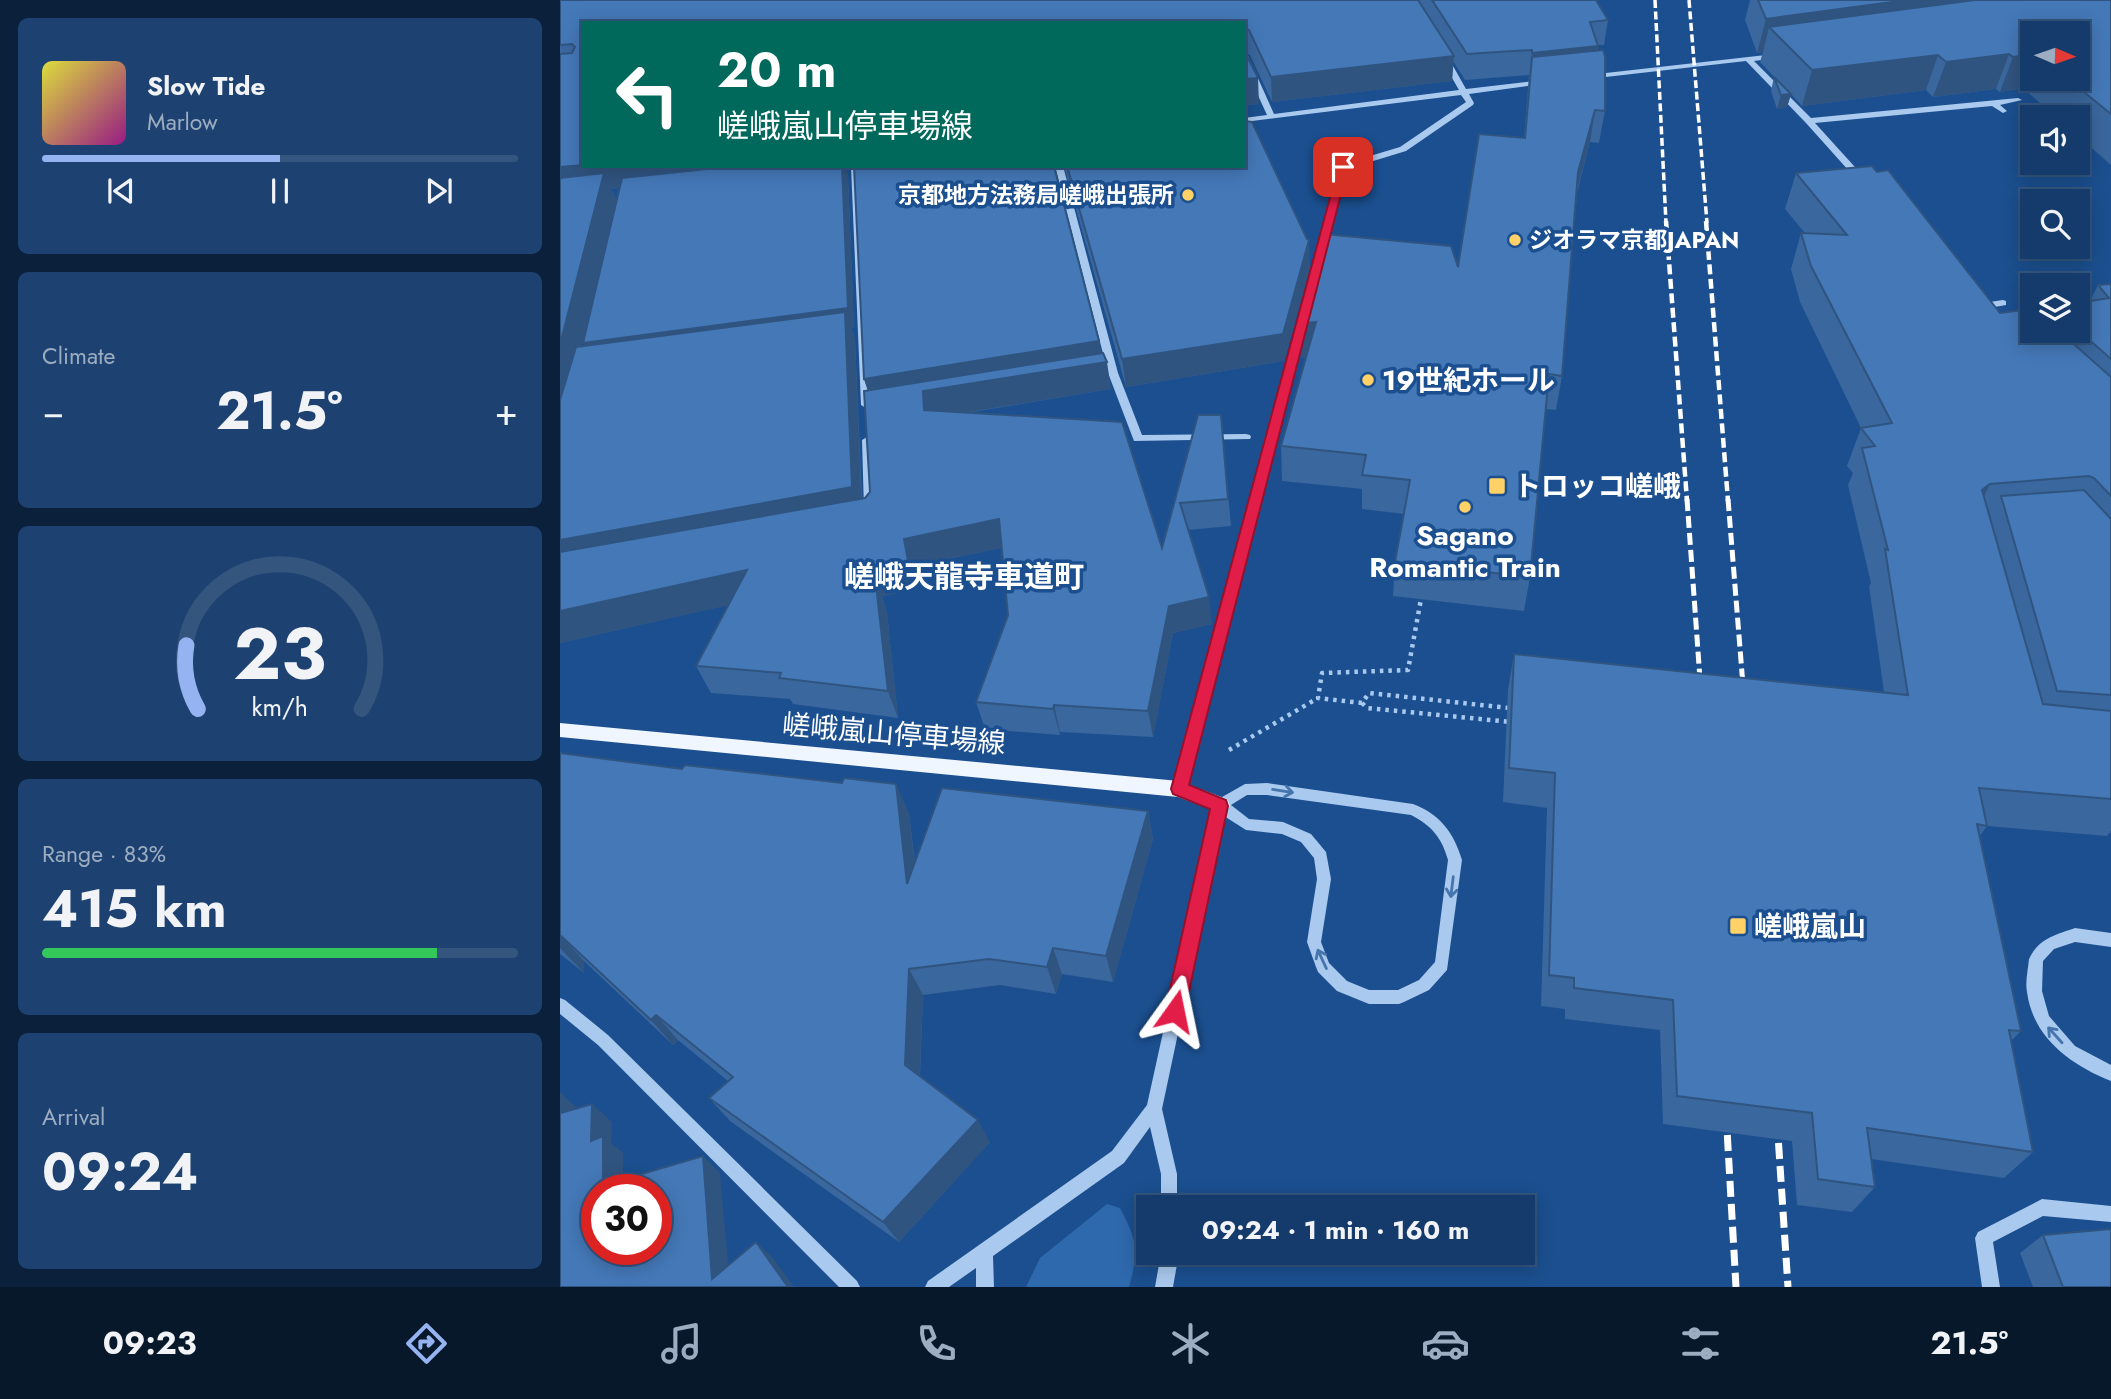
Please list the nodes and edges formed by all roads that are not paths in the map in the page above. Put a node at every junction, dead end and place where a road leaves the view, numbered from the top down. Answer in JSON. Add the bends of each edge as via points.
{"nodes":[{"id":1,"x":1437,"y":46,"type":"edge"},
{"id":2,"x":1788,"y":54,"type":"edge"},
{"id":3,"x":1748,"y":59,"type":"junction"},
{"id":4,"x":1246,"y":60,"type":"edge"},
{"id":5,"x":1576,"y":79,"type":"edge"},
{"id":6,"x":1549,"y":82,"type":"edge"},
{"id":7,"x":1465,"y":91,"type":"junction"},
{"id":8,"x":2018,"y":100,"type":"dead end"},
{"id":9,"x":1994,"y":103,"type":"junction"},
{"id":10,"x":2003,"y":111,"type":"dead end"},
{"id":11,"x":1272,"y":117,"type":"junction"},
{"id":12,"x":1246,"y":119,"type":"edge"},
{"id":13,"x":1809,"y":121,"type":"junction"},
{"id":14,"x":1852,"y":149,"type":"dead end"},
{"id":15,"x":1836,"y":151,"type":"junction"},
{"id":16,"x":858,"y":168,"type":"edge"},
{"id":17,"x":1060,"y":168,"type":"edge"},
{"id":18,"x":840,"y":169,"type":"edge"},
{"id":19,"x":1872,"y":191,"type":"edge"},
{"id":20,"x":1319,"y":260,"type":"edge"},
{"id":21,"x":1973,"y":297,"type":"edge"},
{"id":22,"x":2003,"y":303,"type":"dead end"},
{"id":23,"x":1983,"y":306,"type":"junction"},
{"id":24,"x":1305,"y":313,"type":"edge"},
{"id":25,"x":1993,"y":315,"type":"edge"},
{"id":26,"x":862,"y":332,"type":"junction"},
{"id":27,"x":849,"y":334,"type":"edge"},
{"id":28,"x":1113,"y":373,"type":"junction"},
{"id":29,"x":1099,"y":375,"type":"edge"},
{"id":30,"x":880,"y":412,"type":"edge"},
{"id":31,"x":867,"y":427,"type":"edge"},
{"id":32,"x":1246,"y":437,"type":"dead end"},
{"id":33,"x":871,"y":520,"type":"edge"},
{"id":34,"x":560,"y":730,"type":"edge"},
{"id":35,"x":1179,"y":789,"type":"junction"},
{"id":36,"x":1220,"y":806,"type":"junction"},
{"id":37,"x":2111,"y":940,"type":"edge"},
{"id":38,"x":560,"y":1005,"type":"edge"},
{"id":39,"x":2111,"y":1073,"type":"edge"},
{"id":40,"x":1154,"y":1109,"type":"junction"},
{"id":41,"x":1169,"y":1195,"type":"edge"},
{"id":42,"x":2111,"y":1214,"type":"edge"},
{"id":43,"x":984,"y":1252,"type":"junction"},
{"id":44,"x":1168,"y":1265,"type":"edge"},
{"id":45,"x":851,"y":1287,"type":"edge"},
{"id":46,"x":934,"y":1287,"type":"edge"},
{"id":47,"x":985,"y":1287,"type":"edge"},
{"id":48,"x":1164,"y":1287,"type":"edge"},
{"id":49,"x":1991,"y":1287,"type":"edge"}],
"edges":[{"from":1,"to":7,"type":"street"},
{"from":2,"to":3,"type":"street"},
{"from":3,"to":5,"type":"street"},
{"from":3,"to":13,"type":"street"},
{"from":4,"to":11,"type":"street"},
{"from":6,"to":7,"type":"street"},
{"from":7,"to":11,"type":"street"},
{"from":7,"to":20,"type":"street","via":[[1470,103],[1403,149],[1343,167]]},
{"from":8,"to":9,"type":"street"},
{"from":9,"to":10,"type":"street"},
{"from":9,"to":13,"type":"street"},
{"from":11,"to":12,"type":"street"},
{"from":13,"to":15,"type":"street"},
{"from":14,"to":15,"type":"street"},
{"from":15,"to":19,"type":"street"},
{"from":16,"to":18,"type":"street"},
{"from":16,"to":26,"type":"street"},
{"from":17,"to":28,"type":"street"},
{"from":21,"to":23,"type":"street"},
{"from":22,"to":23,"type":"street"},
{"from":23,"to":25,"type":"street"},
{"from":24,"to":35,"type":"street"},
{"from":26,"to":27,"type":"street"},
{"from":26,"to":30,"type":"street","via":[[866,414]]},
{"from":28,"to":29,"type":"street"},
{"from":28,"to":32,"type":"street","via":[[1138,439]]},
{"from":31,"to":33,"type":"street"},
{"from":34,"to":35,"type":"main road","name":"嵯峨嵐山停車場線"},
{"from":35,"to":36,"type":"main road","name":"嵯峨嵐山停車場線"},
{"from":36,"to":36,"type":"street","one_way":true,"via":[[1245,790],[1266,789],[1413,810],[1430,818],[1452,844],[1455,860],[1442,965],[1424,985],[1399,997],[1369,997],[1342,986],[1323,967],[1314,942],[1324,879],[1321,856],[1306,838],[1283,828],[1246,824]]},
{"from":36,"to":40,"type":"street"},
{"from":39,"to":37,"type":"street","one_way":true,"via":[[2070,1051],[2042,1020],[2034,991],[2036,959],[2049,944],[2075,935]]},
{"from":38,"to":45,"type":"street","via":[[603,1040]]},
{"from":40,"to":41,"type":"street"},
{"from":40,"to":43,"type":"street","via":[[1118,1157]]},
{"from":42,"to":49,"type":"street","via":[[2042,1207],[1984,1238]]},
{"from":43,"to":46,"type":"street"},
{"from":43,"to":47,"type":"street"},
{"from":44,"to":48,"type":"street"}]}
